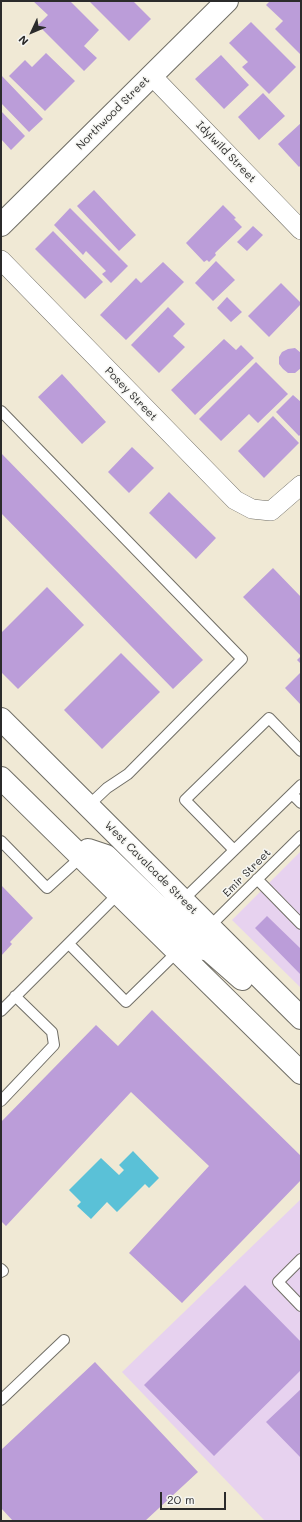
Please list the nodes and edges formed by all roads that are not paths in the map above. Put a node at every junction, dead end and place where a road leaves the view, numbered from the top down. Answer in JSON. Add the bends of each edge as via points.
{"nodes":[{"id":1,"x":227,"y":1,"type":"edge"},
{"id":2,"x":151,"y":75,"type":"junction"},
{"id":3,"x":1,"y":225,"type":"edge"},
{"id":4,"x":301,"y":230,"type":"edge"},
{"id":5,"x":1,"y":260,"type":"edge"},
{"id":6,"x":1,"y":411,"type":"edge"},
{"id":7,"x":301,"y":485,"type":"edge"},
{"id":8,"x":1,"y":719,"type":"edge"},
{"id":9,"x":301,"y":750,"type":"edge"},
{"id":10,"x":1,"y":778,"type":"edge"},
{"id":11,"x":301,"y":785,"type":"edge"},
{"id":12,"x":292,"y":794,"type":"junction"},
{"id":13,"x":301,"y":803,"type":"edge"},
{"id":14,"x":89,"y":805,"type":"junction"},
{"id":15,"x":301,"y":836,"type":"edge"},
{"id":16,"x":1,"y":841,"type":"edge"},
{"id":17,"x":234,"y":850,"type":"junction"},
{"id":18,"x":81,"y":857,"type":"junction"},
{"id":19,"x":257,"y":879,"type":"junction"},
{"id":20,"x":118,"y":894,"type":"junction"},
{"id":21,"x":183,"y":900,"type":"junction"},
{"id":22,"x":301,"y":924,"type":"edge"},
{"id":23,"x":209,"y":927,"type":"junction"},
{"id":24,"x":69,"y":944,"type":"junction"},
{"id":25,"x":177,"y":952,"type":"junction"},
{"id":26,"x":15,"y":996,"type":"junction"},
{"id":27,"x":1,"y":1011,"type":"edge"},
{"id":28,"x":301,"y":1018,"type":"edge"},
{"id":29,"x":301,"y":1028,"type":"edge"},
{"id":30,"x":301,"y":1073,"type":"edge"},
{"id":31,"x":1,"y":1101,"type":"edge"},
{"id":32,"x":301,"y":1260,"type":"edge"},
{"id":33,"x":1,"y":1269,"type":"edge"},
{"id":34,"x":1,"y":1272,"type":"edge"},
{"id":35,"x":301,"y":1306,"type":"edge"},
{"id":36,"x":64,"y":1340,"type":"dead end"},
{"id":37,"x":1,"y":1400,"type":"edge"}],
"edges":[{"from":1,"to":2,"type":"main road","name":"Northwood Street"},
{"from":2,"to":3,"type":"main road","name":"Northwood Street"},
{"from":2,"to":4,"type":"street","name":"Idylwild Street"},
{"from":5,"to":7,"type":"street","name":"Posey Street","via":[[236,500],[252,509],[271,511]]},
{"from":6,"to":14,"type":"lane","via":[[242,659],[128,774],[107,788]]},
{"from":8,"to":14,"type":"main road","name":"West Cavalcade Street"},
{"from":9,"to":17,"type":"lane","via":[[269,718],[185,800]]},
{"from":10,"to":18,"type":"main road"},
{"from":11,"to":12,"type":"lane"},
{"from":12,"to":13,"type":"lane"},
{"from":12,"to":17,"type":"lane"},
{"from":14,"to":21,"type":"main road","name":"West Cavalcade Street"},
{"from":15,"to":19,"type":"lane","name":"Emir Street"},
{"from":16,"to":18,"type":"lane","via":[[47,888]]},
{"from":17,"to":21,"type":"lane"},
{"from":18,"to":20,"type":"main road"},
{"from":18,"to":23,"type":"main road","via":[[88,850],[106,856],[180,929],[197,930]]},
{"from":19,"to":22,"type":"lane"},
{"from":19,"to":23,"type":"lane","name":"Emir Street"},
{"from":20,"to":24,"type":"lane"},
{"from":20,"to":25,"type":"main road"},
{"from":21,"to":23,"type":"main road","name":"West Cavalcade Street"},
{"from":23,"to":28,"type":"main road","name":"West Cavalcade Street"},
{"from":24,"to":25,"type":"lane","via":[[126,1002]]},
{"from":24,"to":26,"type":"lane"},
{"from":25,"to":29,"type":"main road","via":[[191,946],[209,950],[271,1009]]},
{"from":25,"to":30,"type":"main road"},
{"from":26,"to":27,"type":"lane"},
{"from":26,"to":31,"type":"lane","via":[[52,1032],[54,1045]]},
{"from":32,"to":35,"type":"lane","via":[[278,1282]]},
{"from":33,"to":34,"type":"lane"},
{"from":36,"to":37,"type":"lane"}]}
